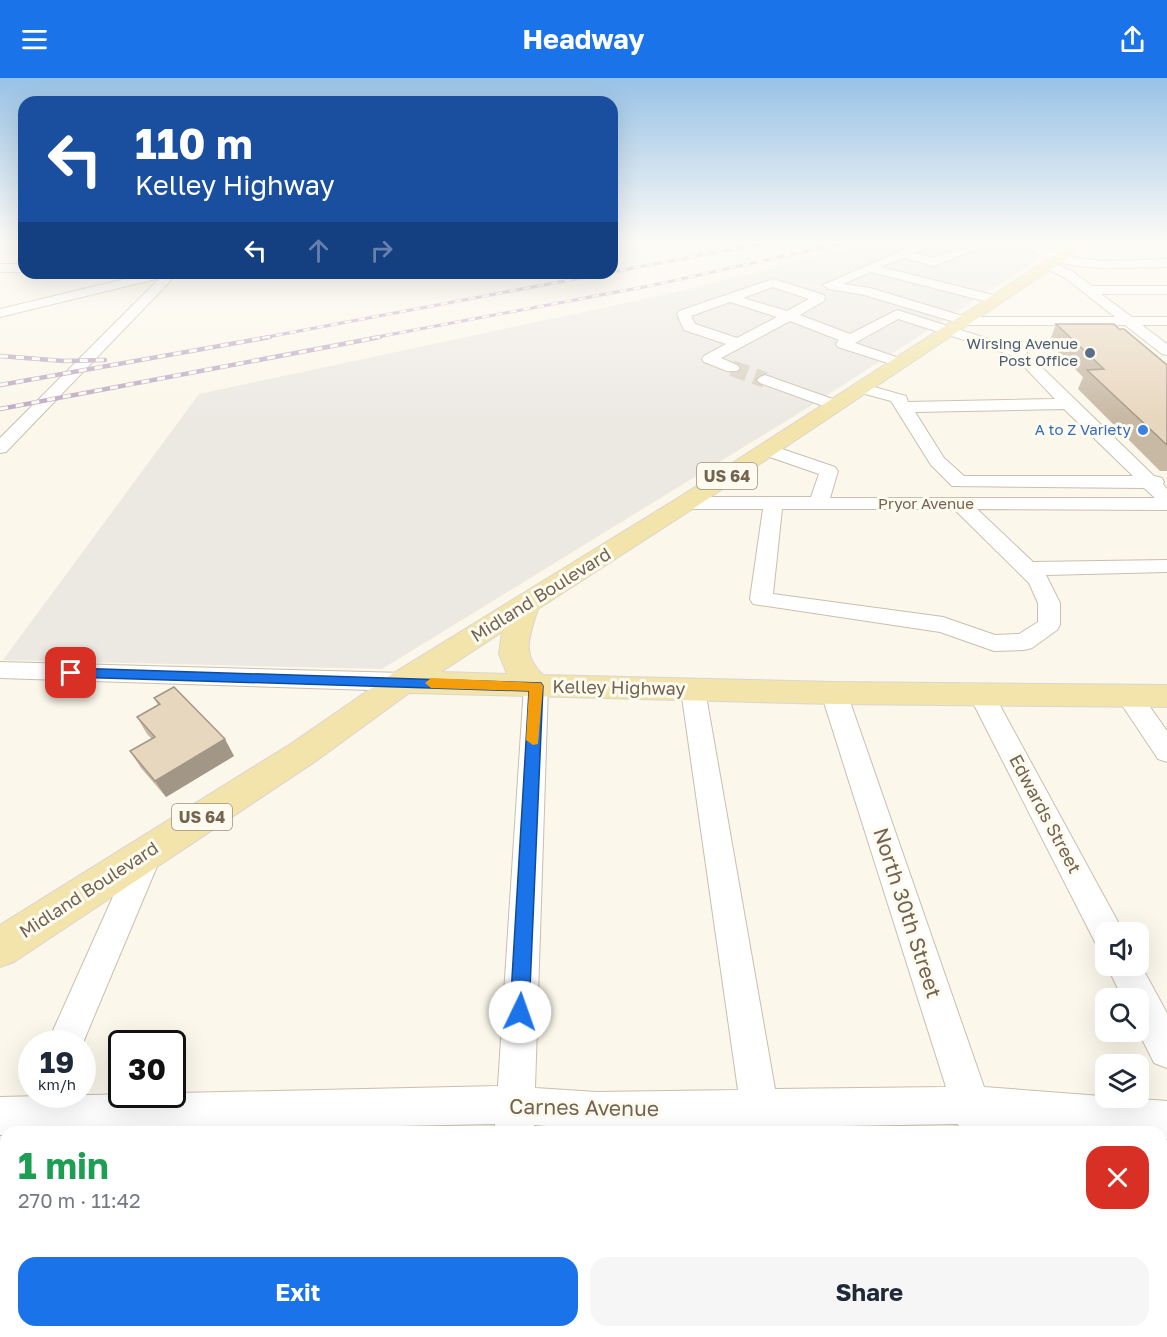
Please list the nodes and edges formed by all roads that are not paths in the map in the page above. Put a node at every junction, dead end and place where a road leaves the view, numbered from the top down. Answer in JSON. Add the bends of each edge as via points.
{"nodes":[{"id":1,"x":46,"y":302,"type":"edge"},
{"id":2,"x":144,"y":302,"type":"edge"},
{"id":3,"x":719,"y":302,"type":"edge"},
{"id":4,"x":742,"y":302,"type":"edge"},
{"id":5,"x":813,"y":302,"type":"edge"},
{"id":6,"x":894,"y":302,"type":"edge"},
{"id":7,"x":993,"y":302,"type":"edge"},
{"id":8,"x":1103,"y":302,"type":"edge"},
{"id":9,"x":59,"y":312,"type":"dead end"},
{"id":10,"x":0,"y":313,"type":"edge"},
{"id":11,"x":789,"y":316,"type":"junction"},
{"id":12,"x":1010,"y":321,"type":"junction"},
{"id":13,"x":1128,"y":321,"type":"junction"},
{"id":14,"x":1167,"y":321,"type":"edge"},
{"id":15,"x":0,"y":326,"type":"edge"},
{"id":16,"x":958,"y":326,"type":"junction"},
{"id":17,"x":1146,"y":335,"type":"junction"},
{"id":18,"x":1024,"y":336,"type":"dead end"},
{"id":19,"x":1113,"y":336,"type":"edge"},
{"id":20,"x":852,"y":339,"type":"junction"},
{"id":21,"x":738,"y":343,"type":"junction"},
{"id":22,"x":1167,"y":351,"type":"edge"},
{"id":23,"x":900,"y":363,"type":"junction"},
{"id":24,"x":732,"y":368,"type":"tunnel mouth"},
{"id":25,"x":765,"y":380,"type":"tunnel mouth"},
{"id":26,"x":866,"y":391,"type":"junction"},
{"id":27,"x":835,"y":405,"type":"junction"},
{"id":28,"x":901,"y":405,"type":"junction"},
{"id":29,"x":1068,"y":405,"type":"junction"},
{"id":30,"x":0,"y":448,"type":"edge"},
{"id":31,"x":767,"y":450,"type":"junction"},
{"id":32,"x":1147,"y":482,"type":"junction"},
{"id":33,"x":1167,"y":482,"type":"edge"},
{"id":34,"x":1167,"y":499,"type":"edge"},
{"id":35,"x":686,"y":503,"type":"junction"},
{"id":36,"x":773,"y":504,"type":"junction"},
{"id":37,"x":819,"y":504,"type":"junction"},
{"id":38,"x":960,"y":504,"type":"junction"},
{"id":39,"x":1167,"y":504,"type":"edge"},
{"id":40,"x":1167,"y":566,"type":"edge"},
{"id":41,"x":1028,"y":570,"type":"junction"},
{"id":42,"x":526,"y":604,"type":"junction"},
{"id":43,"x":0,"y":670,"type":"edge"},
{"id":44,"x":403,"y":682,"type":"junction"},
{"id":45,"x":536,"y":686,"type":"junction"},
{"id":46,"x":693,"y":690,"type":"junction"},
{"id":47,"x":834,"y":693,"type":"junction"},
{"id":48,"x":982,"y":695,"type":"junction"},
{"id":49,"x":1129,"y":696,"type":"junction"},
{"id":50,"x":1167,"y":696,"type":"edge"},
{"id":51,"x":1167,"y":752,"type":"edge"},
{"id":52,"x":148,"y":852,"type":"junction"},
{"id":53,"x":1101,"y":922,"type":"edge"},
{"id":54,"x":0,"y":948,"type":"edge"},
{"id":55,"x":1129,"y":976,"type":"edge"},
{"id":56,"x":71,"y":1030,"type":"edge"},
{"id":57,"x":1167,"y":1050,"type":"edge"},
{"id":58,"x":27,"y":1115,"type":"edge"},
{"id":59,"x":514,"y":1119,"type":"edge"},
{"id":60,"x":975,"y":1119,"type":"edge"},
{"id":61,"x":762,"y":1120,"type":"edge"},
{"id":62,"x":1167,"y":1120,"type":"edge"}],
"edges":[{"from":1,"to":10,"type":"street"},
{"from":2,"to":30,"type":"street"},
{"from":3,"to":21,"type":"street","via":[[684,314],[689,327]]},
{"from":4,"to":11,"type":"street"},
{"from":5,"to":11,"type":"street"},
{"from":6,"to":16,"type":"street"},
{"from":7,"to":16,"type":"main road","name":"Midland Boulevard","number":"US 64"},
{"from":8,"to":13,"type":"street"},
{"from":9,"to":15,"type":"street"},
{"from":11,"to":20,"type":"street"},
{"from":11,"to":21,"type":"street"},
{"from":12,"to":13,"type":"street"},
{"from":12,"to":16,"type":"street"},
{"from":12,"to":18,"type":"street"},
{"from":13,"to":14,"type":"street"},
{"from":13,"to":17,"type":"street"},
{"from":16,"to":20,"type":"street","via":[[897,314]]},
{"from":16,"to":23,"type":"main road","name":"Midland Boulevard","number":"US 64"},
{"from":16,"to":29,"type":"street","via":[[1019,353]]},
{"from":17,"to":19,"type":"street"},
{"from":17,"to":22,"type":"street"},
{"from":20,"to":23,"type":"street","via":[[843,345]]},
{"from":21,"to":24,"type":"street","via":[[709,359]]},
{"from":23,"to":26,"type":"main road","name":"Midland Boulevard","number":"US 64"},
{"from":25,"to":27,"type":"street"},
{"from":26,"to":27,"type":"main road","name":"Midland Boulevard","number":"US 64"},
{"from":26,"to":28,"type":"street","via":[[872,398]]},
{"from":27,"to":31,"type":"main road","name":"Midland Boulevard","number":"US 64"},
{"from":28,"to":29,"type":"street"},
{"from":28,"to":32,"type":"street","via":[[937,461],[958,482]]},
{"from":29,"to":32,"type":"street"},
{"from":31,"to":35,"type":"main road","name":"Midland Boulevard","number":"US 64"},
{"from":31,"to":37,"type":"street","via":[[829,471]]},
{"from":32,"to":33,"type":"street"},
{"from":32,"to":34,"type":"street"},
{"from":35,"to":36,"type":"street","name":"Pryor Avenue"},
{"from":35,"to":42,"type":"main road","name":"Midland Boulevard","number":"US 64"},
{"from":36,"to":37,"type":"street","name":"Pryor Avenue"},
{"from":36,"to":41,"type":"street","via":[[761,599],[943,625],[994,643],[1024,642],[1049,625],[1049,603],[1039,580]]},
{"from":37,"to":38,"type":"street","name":"Pryor Avenue"},
{"from":38,"to":39,"type":"street","name":"Pryor Avenue"},
{"from":38,"to":41,"type":"street"},
{"from":40,"to":41,"type":"street"},
{"from":42,"to":44,"type":"main road","name":"Midland Boulevard","number":"US 64"},
{"from":42,"to":45,"type":"main road","via":[[513,653],[518,668]]},
{"from":43,"to":44,"type":"street","name":"Kelley Highway"},
{"from":44,"to":45,"type":"main road","name":"Kelley Highway"},
{"from":44,"to":52,"type":"main road","name":"Midland Boulevard","number":"US 64","via":[[304,752]]},
{"from":45,"to":46,"type":"main road","name":"Kelley Highway"},
{"from":45,"to":59,"type":"street"},
{"from":46,"to":47,"type":"main road","name":"Kelley Highway"},
{"from":46,"to":61,"type":"street"},
{"from":47,"to":48,"type":"main road","name":"Kelley Highway"},
{"from":47,"to":60,"type":"street","name":"North 30th Street"},
{"from":48,"to":49,"type":"main road","name":"Kelley Highway"},
{"from":48,"to":53,"type":"street","name":"Edwards Street"},
{"from":49,"to":50,"type":"main road","name":"Kelley Highway"},
{"from":49,"to":51,"type":"street"},
{"from":52,"to":54,"type":"main road","name":"Midland Boulevard","number":"US 64"},
{"from":52,"to":56,"type":"street"},
{"from":55,"to":57,"type":"street"},
{"from":58,"to":59,"type":"street","name":"Carnes Avenue"},
{"from":59,"to":61,"type":"street","name":"Carnes Avenue","via":[[597,1111]]},
{"from":60,"to":61,"type":"street","name":"Carnes Avenue"},
{"from":60,"to":62,"type":"street","name":"Carnes Avenue"}]}
